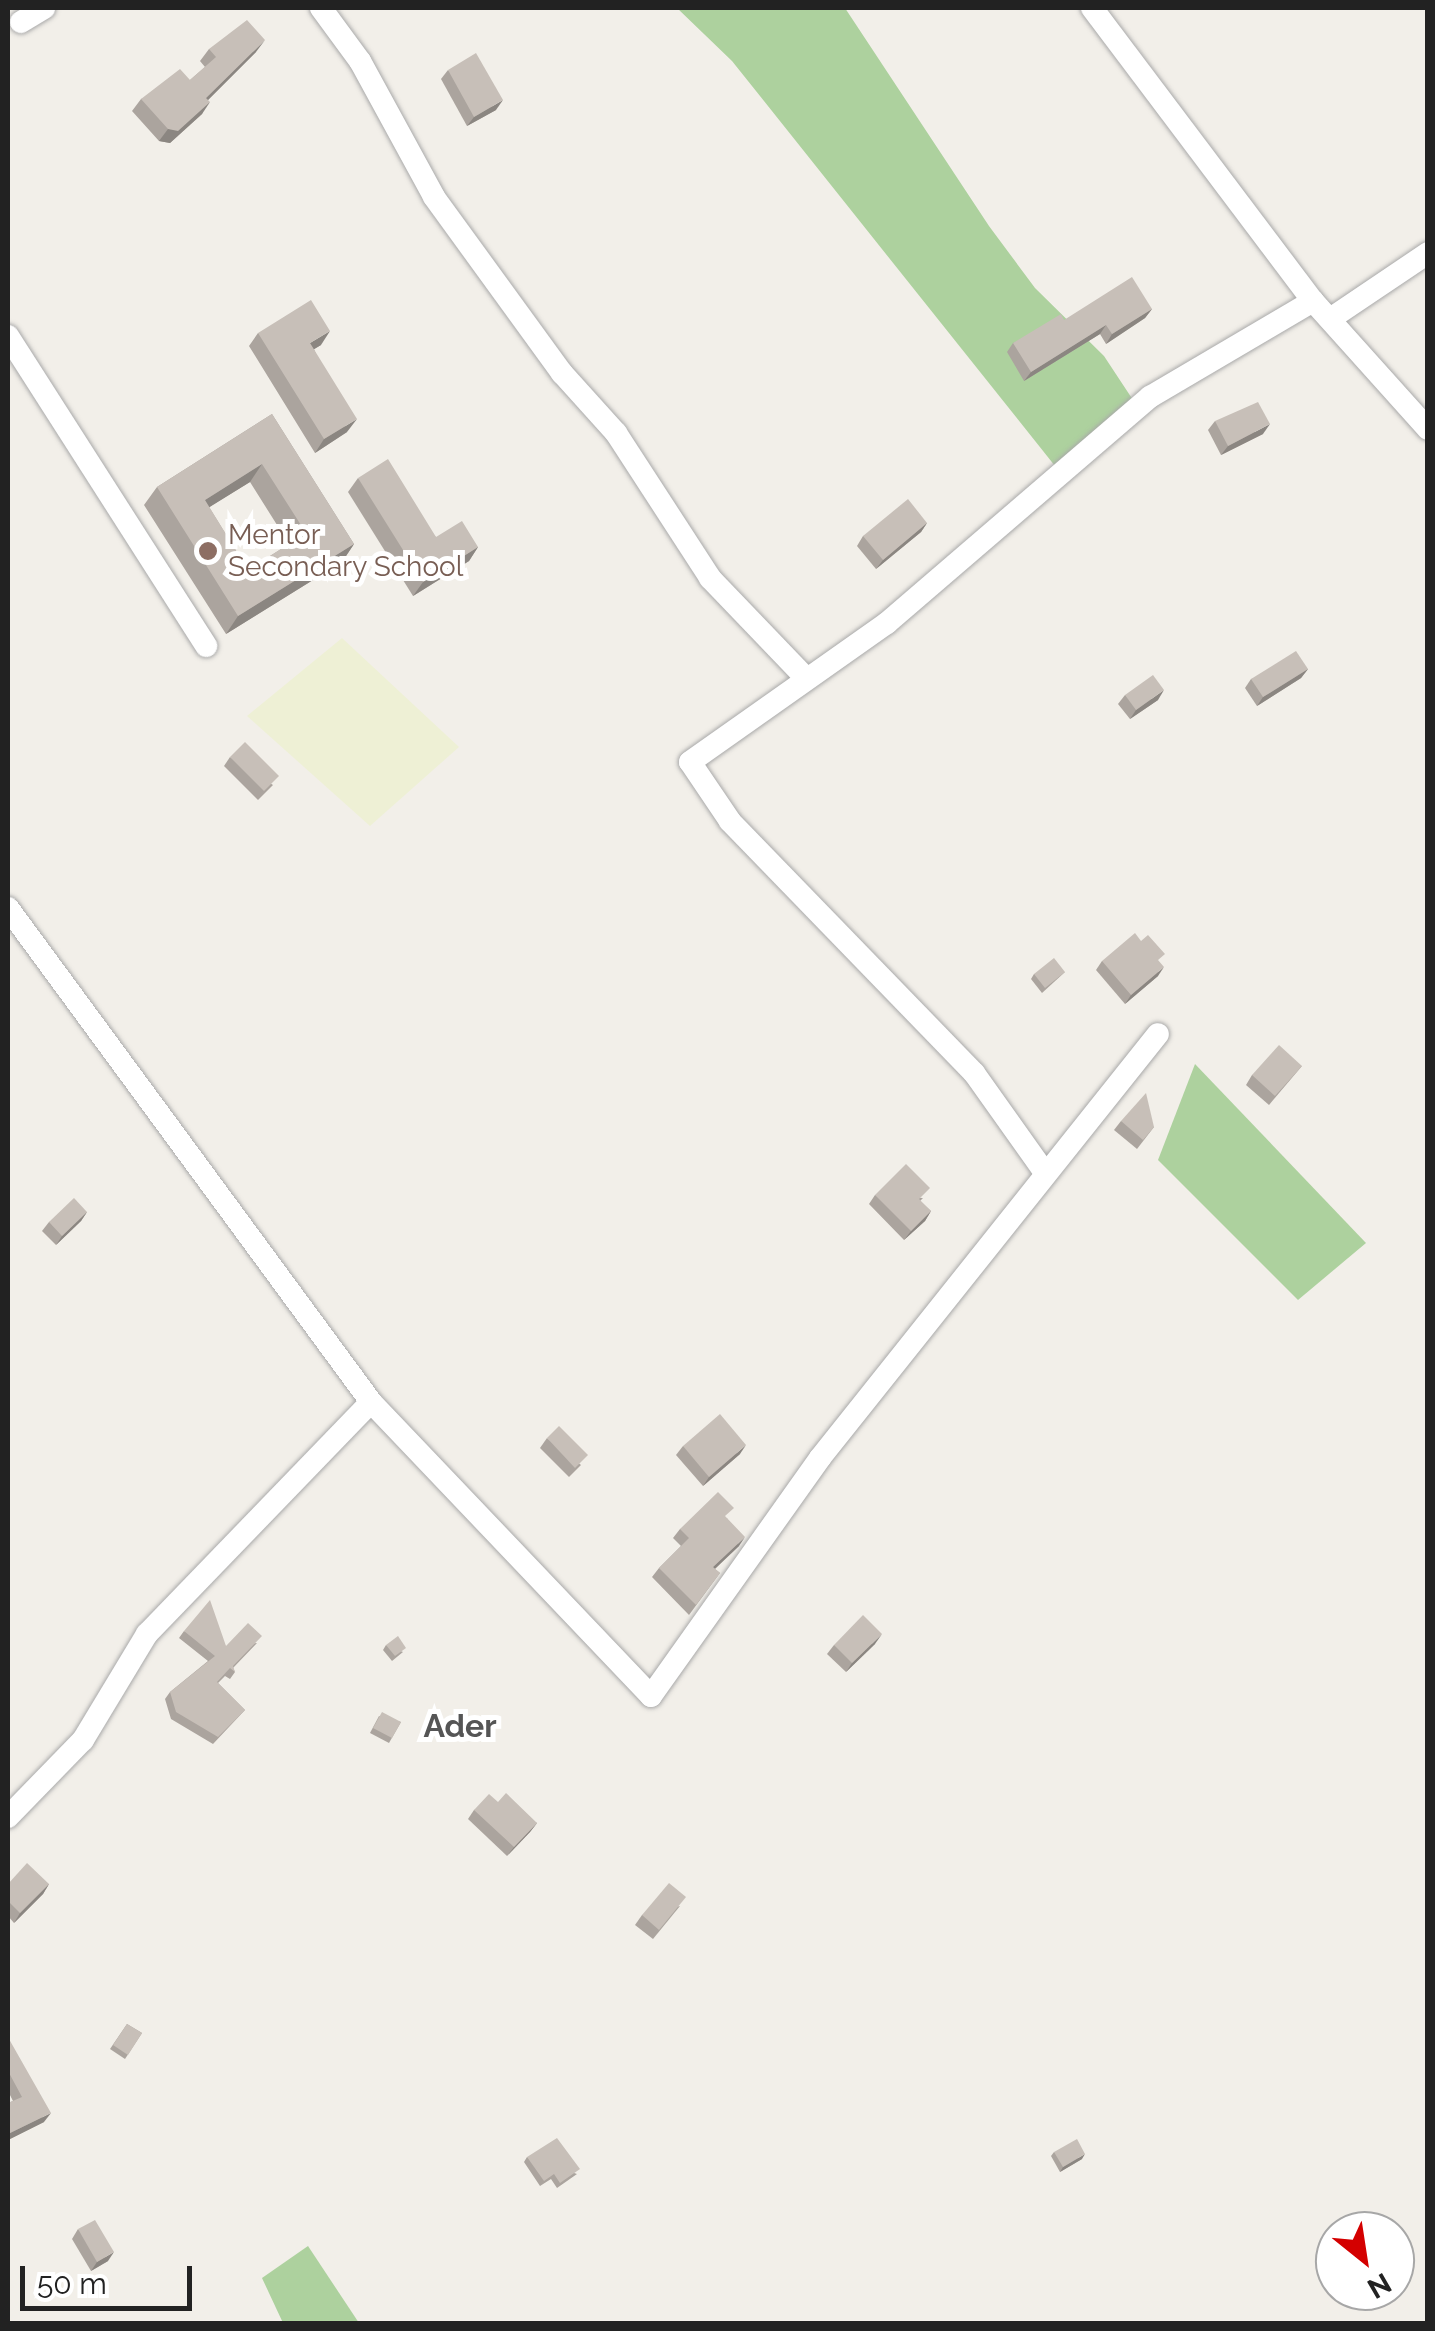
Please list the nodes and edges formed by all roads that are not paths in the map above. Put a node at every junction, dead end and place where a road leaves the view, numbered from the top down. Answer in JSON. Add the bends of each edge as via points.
{"nodes":[{"id":1,"x":44,"y":8,"type":"edge"},
{"id":2,"x":320,"y":8,"type":"edge"},
{"id":3,"x":1092,"y":8,"type":"edge"},
{"id":4,"x":20,"y":22,"type":"dead end"},
{"id":5,"x":1428,"y":253,"type":"edge"},
{"id":6,"x":1313,"y":301,"type":"junction"},
{"id":7,"x":1330,"y":319,"type":"junction"},
{"id":8,"x":8,"y":336,"type":"edge"},
{"id":9,"x":1428,"y":429,"type":"edge"},
{"id":10,"x":206,"y":646,"type":"dead end"},
{"id":11,"x":806,"y":678,"type":"junction"},
{"id":12,"x":8,"y":908,"type":"edge"},
{"id":13,"x":1158,"y":1034,"type":"dead end"},
{"id":14,"x":1043,"y":1170,"type":"junction"},
{"id":15,"x":370,"y":1402,"type":"junction"},
{"id":16,"x":8,"y":1817,"type":"edge"}],
"edges":[{"from":1,"to":4,"type":"street"},
{"from":2,"to":11,"type":"street","via":[[360,60],[434,197],[562,373],[616,433],[710,578]]},
{"from":3,"to":6,"type":"street"},
{"from":5,"to":7,"type":"street"},
{"from":6,"to":7,"type":"street"},
{"from":6,"to":11,"type":"street","via":[[1150,397],[888,623]]},
{"from":7,"to":9,"type":"street"},
{"from":8,"to":10,"type":"street"},
{"from":11,"to":14,"type":"street","via":[[700,750],[692,768],[730,821],[974,1073]]},
{"from":12,"to":15,"type":"street"},
{"from":13,"to":14,"type":"street"},
{"from":14,"to":15,"type":"street","via":[[918,1340],[820,1458],[651,1696]]},
{"from":15,"to":16,"type":"street","via":[[146,1634],[83,1740]]}]}
